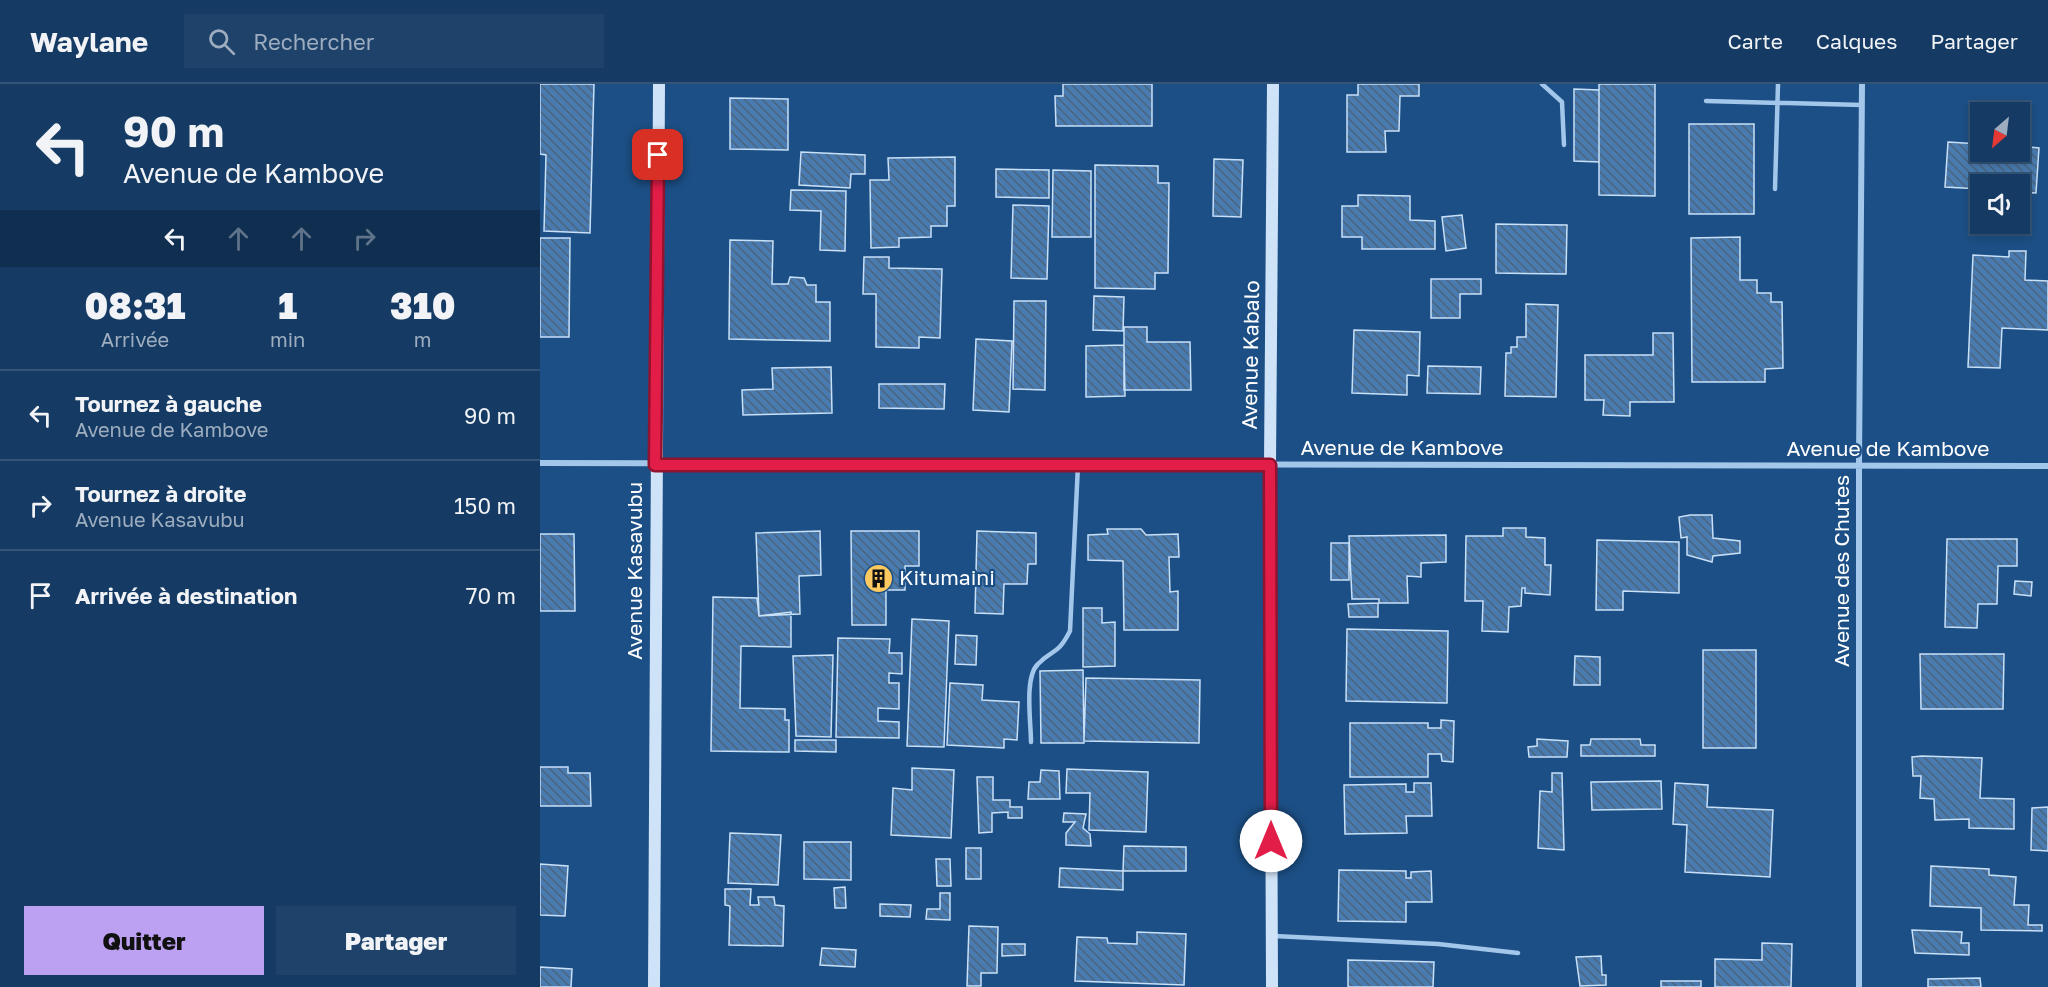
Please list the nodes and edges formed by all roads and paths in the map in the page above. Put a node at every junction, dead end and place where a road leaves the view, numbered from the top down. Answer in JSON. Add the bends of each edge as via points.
{"nodes":[{"id":1,"x":659,"y":84,"type":"edge"},
{"id":2,"x":1273,"y":84,"type":"edge"},
{"id":3,"x":1542,"y":84,"type":"edge"},
{"id":4,"x":1778,"y":84,"type":"edge"},
{"id":5,"x":1862,"y":84,"type":"edge"},
{"id":6,"x":1706,"y":101,"type":"dead end"},
{"id":7,"x":1778,"y":103,"type":"junction"},
{"id":8,"x":1862,"y":105,"type":"junction"},
{"id":9,"x":1564,"y":145,"type":"dead end"},
{"id":10,"x":1775,"y":189,"type":"dead end"},
{"id":11,"x":540,"y":464,"type":"edge"},
{"id":12,"x":655,"y":465,"type":"junction"},
{"id":13,"x":1078,"y":465,"type":"junction"},
{"id":14,"x":1270,"y":465,"type":"junction"},
{"id":15,"x":1859,"y":465,"type":"junction"},
{"id":16,"x":2048,"y":466,"type":"edge"},
{"id":17,"x":1031,"y":742,"type":"dead end"},
{"id":18,"x":1272,"y":935,"type":"junction"},
{"id":19,"x":1518,"y":953,"type":"dead end"},
{"id":20,"x":654,"y":987,"type":"edge"},
{"id":21,"x":1272,"y":987,"type":"edge"},
{"id":22,"x":1859,"y":987,"type":"edge"}],
"edges":[{"from":1,"to":12,"type":"main road","name":"Avenue Kasavubu"},
{"from":2,"to":14,"type":"main road","name":"Avenue Kabalo"},
{"from":3,"to":9,"type":"lane","via":[[1562,102]]},
{"from":4,"to":7,"type":"lane"},
{"from":5,"to":8,"type":"street","name":"Avenue des Chutes"},
{"from":6,"to":7,"type":"lane"},
{"from":7,"to":8,"type":"lane"},
{"from":7,"to":10,"type":"lane"},
{"from":8,"to":15,"type":"street","name":"Avenue des Chutes"},
{"from":11,"to":12,"type":"street","name":"Avenue de Kambove"},
{"from":12,"to":13,"type":"street","name":"Avenue de Kambove"},
{"from":12,"to":20,"type":"main road","name":"Avenue Kasavubu"},
{"from":13,"to":14,"type":"street","name":"Avenue de Kambove"},
{"from":13,"to":17,"type":"lane","via":[[1070,631],[1060,649],[1037,664],[1030,676]]},
{"from":14,"to":15,"type":"street","name":"Avenue de Kambove"},
{"from":14,"to":18,"type":"main road","name":"Avenue Kabalo"},
{"from":15,"to":16,"type":"street","name":"Avenue de Kambove"},
{"from":15,"to":22,"type":"street","name":"Avenue des Chutes"},
{"from":18,"to":19,"type":"lane","via":[[1438,944]]},
{"from":18,"to":21,"type":"main road","name":"Avenue Kabalo"}]}
